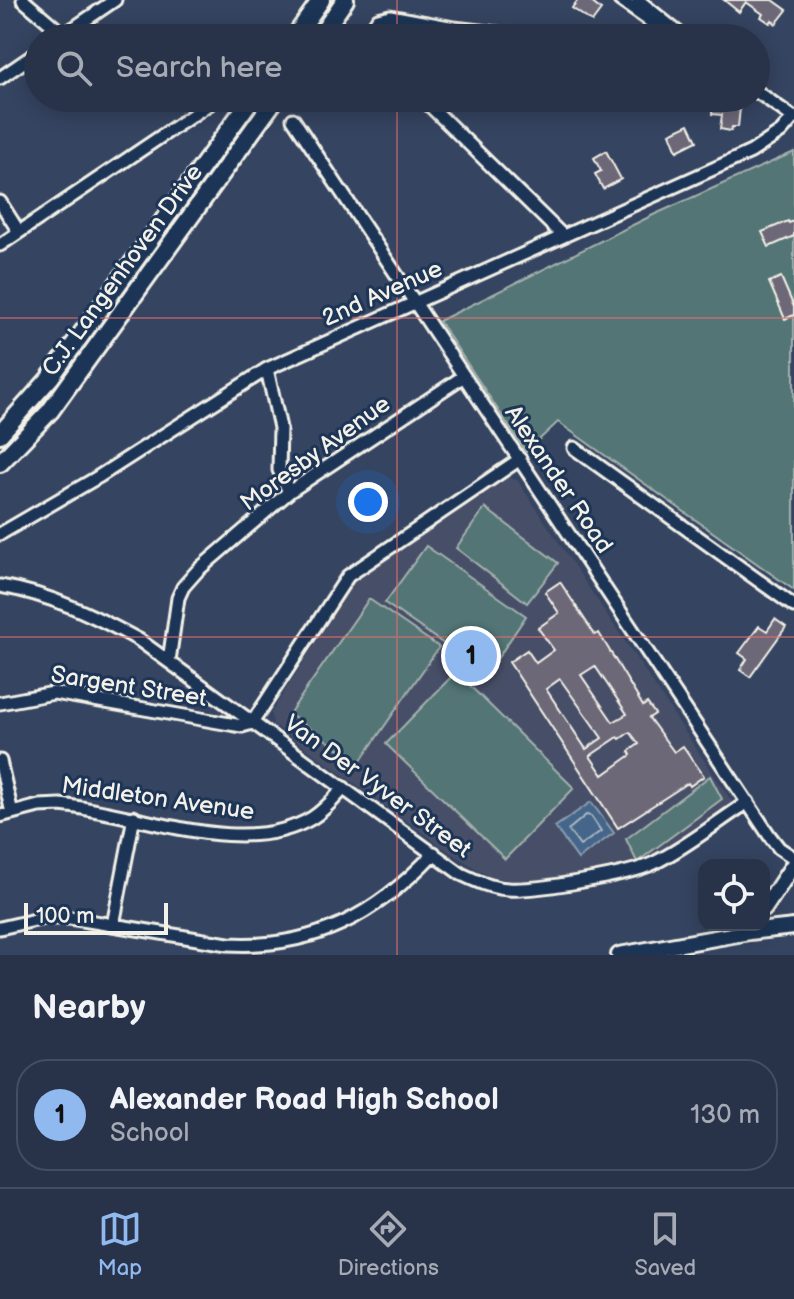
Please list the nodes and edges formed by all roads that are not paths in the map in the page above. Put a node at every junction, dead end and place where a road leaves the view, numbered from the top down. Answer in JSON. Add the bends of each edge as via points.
{"nodes":[{"id":1,"x":23,"y":0,"type":"edge"},
{"id":2,"x":115,"y":0,"type":"edge"},
{"id":3,"x":321,"y":0,"type":"edge"},
{"id":4,"x":345,"y":0,"type":"edge"},
{"id":5,"x":620,"y":0,"type":"edge"},
{"id":6,"x":638,"y":0,"type":"edge"},
{"id":7,"x":48,"y":24,"type":"edge"},
{"id":8,"x":79,"y":24,"type":"edge"},
{"id":9,"x":304,"y":24,"type":"edge"},
{"id":10,"x":329,"y":24,"type":"edge"},
{"id":11,"x":374,"y":24,"type":"edge"},
{"id":12,"x":433,"y":24,"type":"edge"},
{"id":13,"x":654,"y":24,"type":"edge"},
{"id":14,"x":668,"y":24,"type":"edge"},
{"id":15,"x":24,"y":62,"type":"edge"},
{"id":16,"x":0,"y":78,"type":"edge"},
{"id":17,"x":770,"y":101,"type":"edge"},
{"id":18,"x":197,"y":112,"type":"edge"},
{"id":19,"x":242,"y":112,"type":"edge"},
{"id":20,"x":266,"y":112,"type":"edge"},
{"id":21,"x":436,"y":112,"type":"edge"},
{"id":22,"x":794,"y":117,"type":"edge"},
{"id":23,"x":293,"y":119,"type":"dead end"},
{"id":24,"x":0,"y":202,"type":"edge"},
{"id":25,"x":19,"y":232,"type":"junction"},
{"id":26,"x":563,"y":236,"type":"junction"},
{"id":27,"x":0,"y":245,"type":"edge"},
{"id":28,"x":415,"y":302,"type":"junction"},
{"id":29,"x":267,"y":369,"type":"junction"},
{"id":30,"x":464,"y":376,"type":"junction"},
{"id":31,"x":0,"y":434,"type":"edge"},
{"id":32,"x":574,"y":448,"type":"dead end"},
{"id":33,"x":520,"y":459,"type":"junction"},
{"id":34,"x":0,"y":463,"type":"edge"},
{"id":35,"x":289,"y":492,"type":"junction"},
{"id":36,"x":0,"y":534,"type":"edge"},
{"id":37,"x":0,"y":586,"type":"edge"},
{"id":38,"x":794,"y":606,"type":"edge"},
{"id":39,"x":169,"y":661,"type":"junction"},
{"id":40,"x":0,"y":703,"type":"edge"},
{"id":41,"x":252,"y":723,"type":"junction"},
{"id":42,"x":0,"y":761,"type":"edge"},
{"id":43,"x":344,"y":788,"type":"junction"},
{"id":44,"x":748,"y":802,"type":"junction"},
{"id":45,"x":6,"y":814,"type":"edge"},
{"id":46,"x":134,"y":817,"type":"junction"},
{"id":47,"x":434,"y":853,"type":"junction"},
{"id":48,"x":794,"y":858,"type":"edge"},
{"id":49,"x":794,"y":864,"type":"edge"},
{"id":50,"x":770,"y":900,"type":"edge"},
{"id":51,"x":113,"y":925,"type":"junction"},
{"id":52,"x":794,"y":927,"type":"edge"},
{"id":53,"x":0,"y":928,"type":"edge"},
{"id":54,"x":770,"y":928,"type":"edge"},
{"id":55,"x":736,"y":931,"type":"edge"},
{"id":56,"x":619,"y":955,"type":"edge"}],
"edges":[{"from":1,"to":7,"type":"street"},
{"from":2,"to":8,"type":"street"},
{"from":3,"to":9,"type":"main road"},
{"from":4,"to":10,"type":"main road"},
{"from":5,"to":13,"type":"street"},
{"from":6,"to":14,"type":"street"},
{"from":11,"to":12,"type":"street","via":[[390,16]]},
{"from":15,"to":16,"type":"street"},
{"from":17,"to":22,"type":"street"},
{"from":18,"to":25,"type":"street"},
{"from":19,"to":31,"type":"main road","name":"C.J. Langenhoven Drive","via":[[50,378]]},
{"from":20,"to":34,"type":"main road","name":"C.J. Langenhoven Drive","via":[[50,411]]},
{"from":21,"to":26,"type":"street"},
{"from":22,"to":26,"type":"street","name":"2nd Avenue","via":[[762,146]]},
{"from":23,"to":28,"type":"street","name":"Alexander Road"},
{"from":24,"to":25,"type":"street"},
{"from":25,"to":27,"type":"street"},
{"from":26,"to":28,"type":"street","name":"2nd Avenue"},
{"from":28,"to":29,"type":"street","name":"2nd Avenue"},
{"from":28,"to":30,"type":"street","name":"Alexander Road"},
{"from":29,"to":35,"type":"street","via":[[280,428],[279,470]]},
{"from":29,"to":36,"type":"street","name":"2nd Avenue"},
{"from":30,"to":33,"type":"street","name":"Alexander Road"},
{"from":30,"to":35,"type":"street","name":"Moresby Avenue"},
{"from":32,"to":38,"type":"street"},
{"from":33,"to":41,"type":"street","via":[[348,576]]},
{"from":33,"to":44,"type":"street","name":"Alexander Road"},
{"from":35,"to":39,"type":"street","name":"Moresby Avenue","via":[[183,587]]},
{"from":37,"to":39,"type":"street","name":"Van Der Vyver Street","via":[[90,614]]},
{"from":39,"to":41,"type":"street","name":"Van Der Vyver Street"},
{"from":40,"to":41,"type":"street","name":"Sargent Street","via":[[54,693],[242,726]]},
{"from":41,"to":43,"type":"street","name":"Van Der Vyver Street"},
{"from":42,"to":45,"type":"street"},
{"from":43,"to":46,"type":"street","name":"Middleton Avenue","via":[[314,817],[258,835],[211,833]]},
{"from":43,"to":47,"type":"street","name":"Van Der Vyver Street"},
{"from":44,"to":47,"type":"street","name":"Van Der Vyver Street","via":[[653,864],[550,886],[510,889],[485,884]]},
{"from":44,"to":48,"type":"street","name":"Alexander Road","via":[[779,848]]},
{"from":45,"to":46,"type":"street","name":"Middleton Avenue","via":[[50,805]]},
{"from":46,"to":51,"type":"street"},
{"from":47,"to":51,"type":"street","via":[[371,909],[292,941],[228,944]]},
{"from":49,"to":50,"type":"street"},
{"from":51,"to":53,"type":"street","via":[[57,917]]},
{"from":52,"to":54,"type":"street"},
{"from":55,"to":56,"type":"street"}]}
